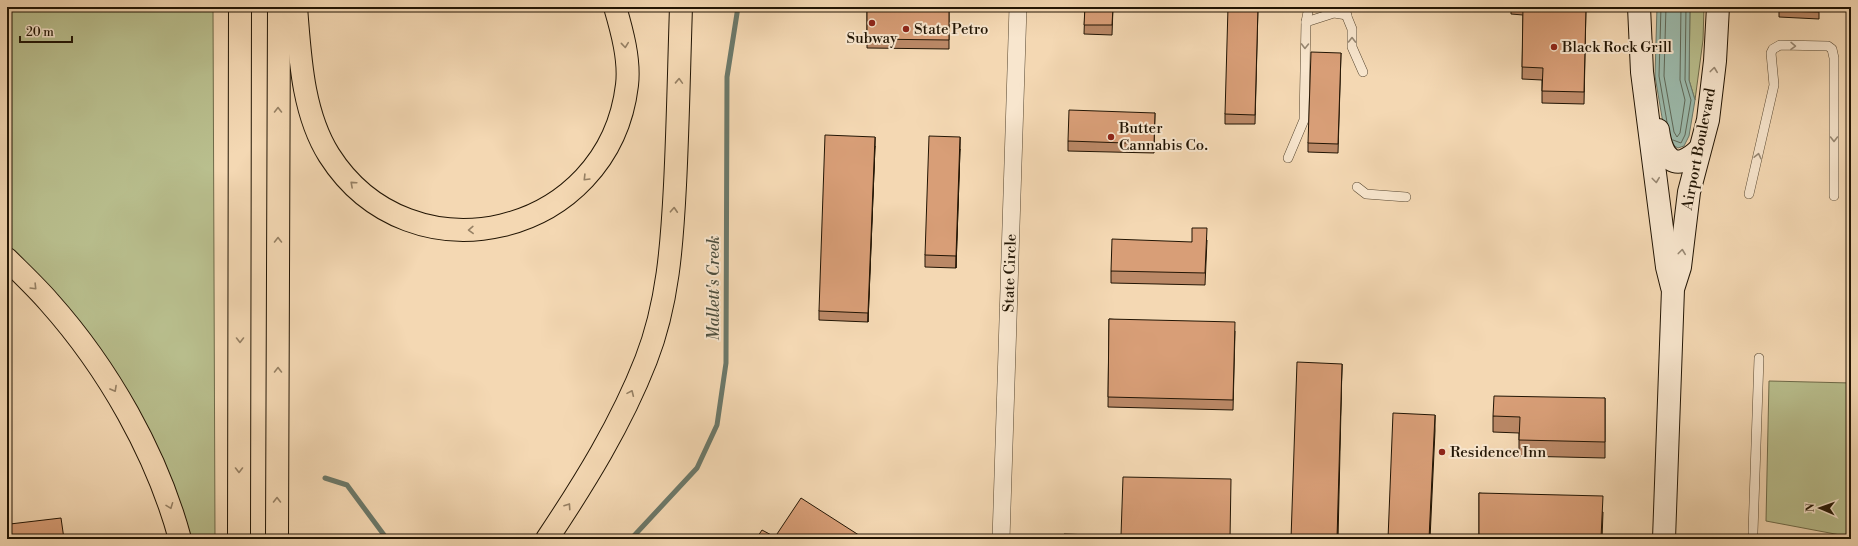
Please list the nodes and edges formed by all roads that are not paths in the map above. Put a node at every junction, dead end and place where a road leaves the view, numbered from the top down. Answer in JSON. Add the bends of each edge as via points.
{"nodes":[{"id":1,"x":227,"y":7,"type":"edge"},
{"id":2,"x":240,"y":7,"type":"edge"},
{"id":3,"x":279,"y":7,"type":"edge"},
{"id":4,"x":296,"y":7,"type":"edge"},
{"id":5,"x":615,"y":7,"type":"edge"},
{"id":6,"x":680,"y":7,"type":"edge"},
{"id":7,"x":1018,"y":7,"type":"edge"},
{"id":8,"x":1309,"y":7,"type":"edge"},
{"id":9,"x":1639,"y":7,"type":"edge"},
{"id":10,"x":1718,"y":7,"type":"edge"},
{"id":11,"x":1345,"y":11,"type":"edge"},
{"id":12,"x":1306,"y":22,"type":"junction"},
{"id":13,"x":1363,"y":72,"type":"dead end"},
{"id":14,"x":1642,"y":72,"type":"junction"},
{"id":15,"x":1699,"y":150,"type":"junction"},
{"id":16,"x":1288,"y":158,"type":"dead end"},
{"id":17,"x":1357,"y":187,"type":"dead end"},
{"id":18,"x":1750,"y":194,"type":"dead end"},
{"id":19,"x":1834,"y":196,"type":"dead end"},
{"id":20,"x":1406,"y":197,"type":"dead end"},
{"id":21,"x":7,"y":259,"type":"edge"},
{"id":22,"x":1673,"y":289,"type":"junction"},
{"id":23,"x":240,"y":306,"type":"junction"},
{"id":24,"x":1758,"y":358,"type":"dead end"},
{"id":25,"x":1753,"y":532,"type":"dead end"},
{"id":26,"x":180,"y":539,"type":"edge"},
{"id":27,"x":239,"y":539,"type":"edge"},
{"id":28,"x":277,"y":539,"type":"edge"},
{"id":29,"x":547,"y":539,"type":"edge"},
{"id":30,"x":1001,"y":539,"type":"edge"},
{"id":31,"x":1664,"y":539,"type":"edge"}],
"edges":[{"from":1,"to":23,"type":"highway","via":[[229,210]]},
{"from":2,"to":23,"type":"highway"},
{"from":28,"to":3,"type":"highway","one_way":true},
{"from":5,"to":4,"type":"highway","one_way":true,"via":[[625,40],[628,84],[620,119],[608,149],[587,178],[538,214],[508,225],[470,231],[432,227],[404,218],[375,203],[347,178],[329,154],[315,124],[302,76]]},
{"from":29,"to":6,"type":"highway","one_way":true,"via":[[616,427],[647,359],[661,310],[672,249]]},
{"from":7,"to":30,"type":"street","name":"State Circle"},
{"from":8,"to":12,"type":"lane"},
{"from":9,"to":14,"type":"street","name":"Airport Boulevard"},
{"from":15,"to":10,"type":"street","name":"Airport Boulevard","one_way":true,"via":[[1709,113]]},
{"from":11,"to":12,"type":"lane"},
{"from":13,"to":11,"type":"lane","one_way":true,"via":[[1352,47],[1352,29]]},
{"from":12,"to":16,"type":"lane","one_way":true,"via":[[1304,120]]},
{"from":14,"to":15,"type":"street","via":[[1653,93],[1660,146],[1665,155],[1675,161],[1685,160]]},
{"from":14,"to":22,"type":"street","name":"Airport Boulevard","one_way":true,"via":[[1667,267]]},
{"from":22,"to":15,"type":"street","name":"Airport Boulevard","one_way":true,"via":[[1680,266],[1689,192]]},
{"from":17,"to":20,"type":"lane","via":[[1366,194]]},
{"from":18,"to":19,"type":"lane","one_way":true,"via":[[1773,90],[1773,49],[1780,46],[1828,46],[1834,58]]},
{"from":21,"to":26,"type":"highway","one_way":true,"via":[[50,303],[110,384],[142,441],[161,482]]},
{"from":22,"to":31,"type":"street","name":"Airport Boulevard"},
{"from":23,"to":27,"type":"highway","one_way":true},
{"from":24,"to":25,"type":"lane"}]}
